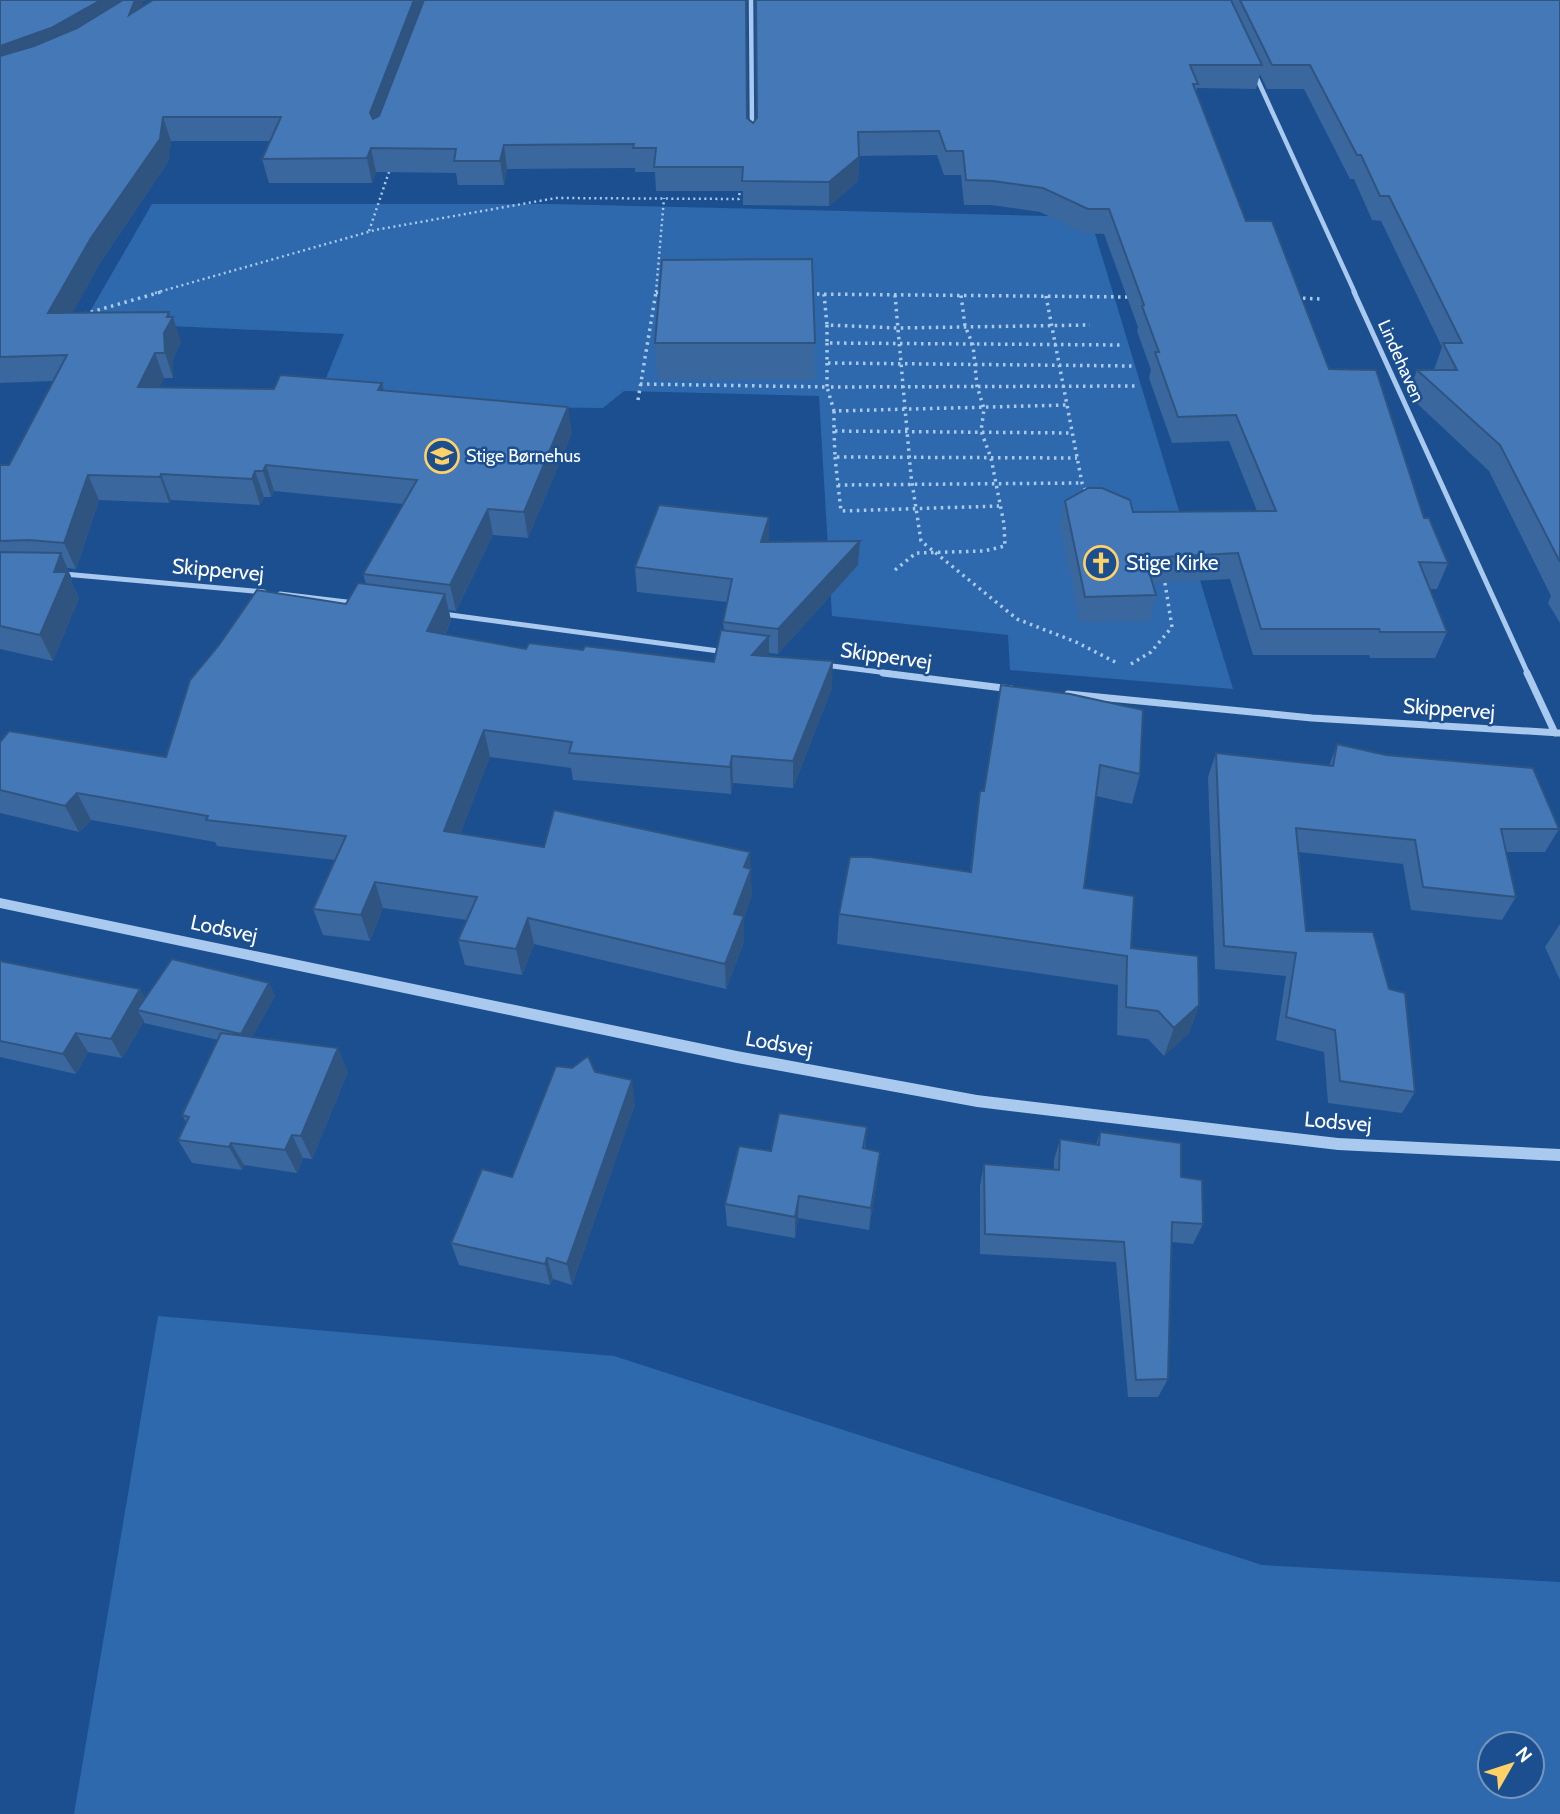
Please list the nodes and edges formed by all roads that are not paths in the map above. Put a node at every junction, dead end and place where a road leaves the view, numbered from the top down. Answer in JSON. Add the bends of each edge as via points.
{"nodes":[{"id":1,"x":751,"y":0,"type":"edge"},
{"id":2,"x":1250,"y":62,"type":"edge"},
{"id":3,"x":752,"y":142,"type":"edge"},
{"id":4,"x":54,"y":573,"type":"edge"},
{"id":5,"x":365,"y":604,"type":"edge"},
{"id":6,"x":435,"y":613,"type":"edge"},
{"id":7,"x":738,"y":653,"type":"edge"},
{"id":8,"x":821,"y":664,"type":"edge"},
{"id":9,"x":1023,"y":690,"type":"edge"},
{"id":10,"x":1062,"y":694,"type":"edge"},
{"id":11,"x":1557,"y":733,"type":"edge"},
{"id":12,"x":0,"y":904,"type":"edge"},
{"id":13,"x":1560,"y":1155,"type":"edge"}],
"edges":[{"from":1,"to":3,"type":"street"},
{"from":2,"to":11,"type":"street","name":"Lindehaven"},
{"from":4,"to":5,"type":"street","name":"Skippervej"},
{"from":6,"to":7,"type":"street"},
{"from":8,"to":9,"type":"street","name":"Skippervej"},
{"from":10,"to":11,"type":"street","name":"Skippervej","via":[[1312,718]]},
{"from":12,"to":13,"type":"street","name":"Lodsvej","via":[[737,1057],[977,1101],[1338,1144]]}]}
